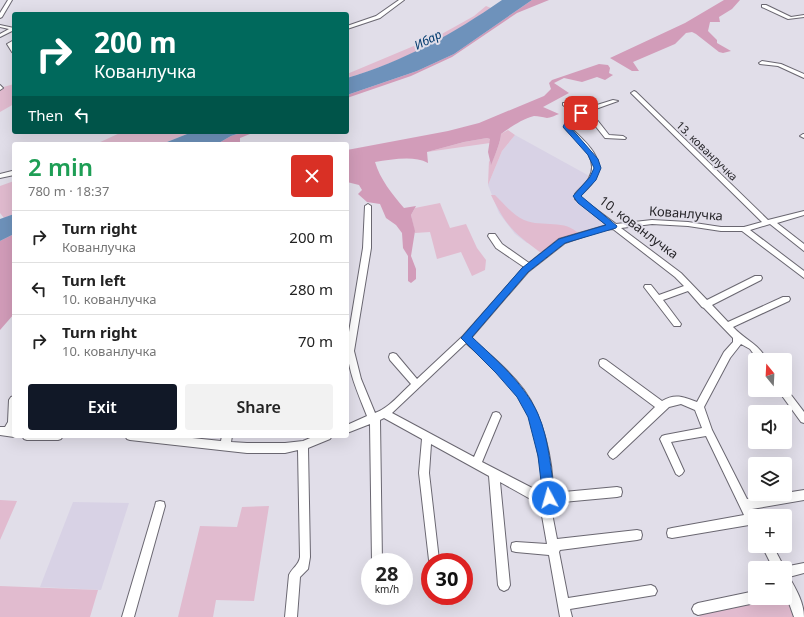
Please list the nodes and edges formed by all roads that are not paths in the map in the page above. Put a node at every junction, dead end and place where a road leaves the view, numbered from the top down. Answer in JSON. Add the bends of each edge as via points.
{"nodes":[{"id":1,"x":10,"y":0,"type":"edge"},
{"id":2,"x":402,"y":0,"type":"edge"},
{"id":3,"x":764,"y":6,"type":"dead end"},
{"id":4,"x":0,"y":16,"type":"edge"},
{"id":5,"x":804,"y":16,"type":"edge"},
{"id":6,"x":0,"y":26,"type":"edge"},
{"id":7,"x":349,"y":27,"type":"edge"},
{"id":8,"x":12,"y":29,"type":"edge"},
{"id":9,"x":12,"y":30,"type":"edge"},
{"id":10,"x":0,"y":36,"type":"edge"},
{"id":11,"x":762,"y":62,"type":"dead end"},
{"id":12,"x":804,"y":76,"type":"edge"},
{"id":13,"x":634,"y":93,"type":"dead end"},
{"id":14,"x":615,"y":102,"type":"dead end"},
{"id":15,"x":564,"y":104,"type":"dead end"},
{"id":16,"x":586,"y":110,"type":"junction"},
{"id":17,"x":578,"y":115,"type":"junction"},
{"id":18,"x":623,"y":138,"type":"dead end"},
{"id":19,"x":12,"y":173,"type":"dead end"},
{"id":20,"x":0,"y":176,"type":"edge"},
{"id":21,"x":368,"y":206,"type":"dead end"},
{"id":22,"x":804,"y":213,"type":"edge"},
{"id":23,"x":770,"y":222,"type":"junction"},
{"id":24,"x":613,"y":226,"type":"junction"},
{"id":25,"x":744,"y":228,"type":"junction"},
{"id":26,"x":492,"y":236,"type":"dead end"},
{"id":27,"x":804,"y":248,"type":"edge"},
{"id":28,"x":529,"y":267,"type":"junction"},
{"id":29,"x":804,"y":275,"type":"edge"},
{"id":30,"x":758,"y":278,"type":"dead end"},
{"id":31,"x":648,"y":287,"type":"dead end"},
{"id":32,"x":690,"y":287,"type":"junction"},
{"id":33,"x":786,"y":298,"type":"dead end"},
{"id":34,"x":657,"y":299,"type":"junction"},
{"id":35,"x":706,"y":305,"type":"junction"},
{"id":36,"x":677,"y":324,"type":"dead end"},
{"id":37,"x":727,"y":326,"type":"junction"},
{"id":38,"x":737,"y":337,"type":"junction"},
{"id":39,"x":466,"y":338,"type":"junction"},
{"id":40,"x":758,"y":353,"type":"edge"},
{"id":41,"x":393,"y":357,"type":"dead end"},
{"id":42,"x":603,"y":363,"type":"dead end"},
{"id":43,"x":416,"y":384,"type":"junction"},
{"id":44,"x":788,"y":397,"type":"edge"},
{"id":45,"x":661,"y":406,"type":"junction"},
{"id":46,"x":699,"y":407,"type":"junction"},
{"id":47,"x":496,"y":416,"type":"dead end"},
{"id":48,"x":377,"y":417,"type":"junction"},
{"id":49,"x":804,"y":420,"type":"edge"},
{"id":50,"x":349,"y":427,"type":"edge"},
{"id":51,"x":708,"y":431,"type":"junction"},
{"id":52,"x":427,"y":437,"type":"junction"},
{"id":53,"x":150,"y":438,"type":"edge"},
{"id":54,"x":227,"y":438,"type":"edge"},
{"id":55,"x":322,"y":438,"type":"edge"},
{"id":56,"x":303,"y":445,"type":"junction"},
{"id":57,"x":225,"y":446,"type":"junction"},
{"id":58,"x":614,"y":454,"type":"dead end"},
{"id":59,"x":476,"y":464,"type":"junction"},
{"id":60,"x":679,"y":471,"type":"dead end"},
{"id":61,"x":494,"y":474,"type":"junction"},
{"id":62,"x":617,"y":492,"type":"dead end"},
{"id":63,"x":804,"y":495,"type":"edge"},
{"id":64,"x":548,"y":503,"type":"junction"},
{"id":65,"x":744,"y":505,"type":"junction"},
{"id":66,"x":160,"y":506,"type":"dead end"},
{"id":67,"x":748,"y":513,"type":"edge"},
{"id":68,"x":748,"y":523,"type":"edge"},
{"id":69,"x":672,"y":533,"type":"dead end"},
{"id":70,"x":638,"y":535,"type":"dead end"},
{"id":71,"x":516,"y":547,"type":"dead end"},
{"id":72,"x":554,"y":548,"type":"junction"},
{"id":73,"x":377,"y":553,"type":"edge"},
{"id":74,"x":433,"y":553,"type":"edge"},
{"id":75,"x":804,"y":568,"type":"edge"},
{"id":76,"x":792,"y":571,"type":"edge"},
{"id":77,"x":504,"y":585,"type":"dead end"},
{"id":78,"x":651,"y":591,"type":"dead end"},
{"id":79,"x":748,"y":599,"type":"edge"},
{"id":80,"x":792,"y":600,"type":"edge"},
{"id":81,"x":564,"y":604,"type":"junction"},
{"id":82,"x":698,"y":608,"type":"dead end"},
{"id":83,"x":128,"y":617,"type":"edge"},
{"id":84,"x":291,"y":617,"type":"edge"},
{"id":85,"x":566,"y":617,"type":"edge"},
{"id":86,"x":800,"y":617,"type":"edge"}],
"edges":[{"from":1,"to":4,"type":"street"},
{"from":2,"to":7,"type":"street","via":[[378,17]]},
{"from":3,"to":5,"type":"street","via":[[790,18]]},
{"from":6,"to":8,"type":"street"},
{"from":9,"to":10,"type":"street"},
{"from":11,"to":12,"type":"street","via":[[779,65]]},
{"from":13,"to":23,"type":"street","name":"13. кованлучка"},
{"from":14,"to":16,"type":"street","name":"10. кованлучка"},
{"from":15,"to":17,"type":"street"},
{"from":16,"to":17,"type":"street","name":"10. кованлучка"},
{"from":16,"to":18,"type":"street","via":[[607,137]]},
{"from":17,"to":24,"type":"street","name":"10. кованлучка","via":[[568,122],[567,127],[595,160],[597,168],[593,178],[577,196]]},
{"from":19,"to":20,"type":"street"},
{"from":21,"to":48,"type":"street","via":[[367,248],[350,351],[356,379]]},
{"from":22,"to":23,"type":"street","name":"Кованлучка"},
{"from":23,"to":25,"type":"street","name":"Кованлучка"},
{"from":23,"to":27,"type":"street","name":"13. кованлучка"},
{"from":24,"to":25,"type":"street","name":"Кованлучка","via":[[652,222],[722,229]]},
{"from":24,"to":28,"type":"street","name":"Кованлучка","via":[[562,241]]},
{"from":24,"to":32,"type":"street","name":"10. кованлучка","via":[[672,270]]},
{"from":25,"to":29,"type":"street"},
{"from":26,"to":28,"type":"street","via":[[499,246]]},
{"from":28,"to":39,"type":"street","name":"Кованлучка"},
{"from":30,"to":35,"type":"street"},
{"from":31,"to":34,"type":"street"},
{"from":32,"to":34,"type":"street"},
{"from":32,"to":35,"type":"street","name":"10. кованлучка"},
{"from":33,"to":37,"type":"street"},
{"from":34,"to":36,"type":"street"},
{"from":35,"to":37,"type":"street","name":"10. кованлучка"},
{"from":37,"to":38,"type":"street","name":"10. кованлучка"},
{"from":38,"to":40,"type":"street","name":"10. кованлучка"},
{"from":38,"to":46,"type":"street","via":[[737,343],[727,355]]},
{"from":39,"to":43,"type":"street","name":"Кованлучка"},
{"from":39,"to":64,"type":"street","via":[[517,389],[533,415],[543,456]]},
{"from":41,"to":43,"type":"street"},
{"from":42,"to":45,"type":"street"},
{"from":43,"to":48,"type":"street","name":"Кованлучка"},
{"from":44,"to":49,"type":"street"},
{"from":45,"to":46,"type":"street","via":[[681,400]]},
{"from":45,"to":58,"type":"street"},
{"from":46,"to":51,"type":"street"},
{"from":47,"to":59,"type":"street"},
{"from":48,"to":50,"type":"street","name":"Кованлучка"},
{"from":48,"to":52,"type":"street"},
{"from":48,"to":73,"type":"street"},
{"from":51,"to":60,"type":"street","via":[[665,439]]},
{"from":51,"to":65,"type":"street"},
{"from":52,"to":59,"type":"street"},
{"from":52,"to":74,"type":"street","via":[[424,473]]},
{"from":53,"to":57,"type":"street"},
{"from":54,"to":57,"type":"street"},
{"from":55,"to":56,"type":"street"},
{"from":56,"to":57,"type":"street","via":[[285,448]]},
{"from":56,"to":84,"type":"street","via":[[305,557],[304,565],[295,575]]},
{"from":59,"to":61,"type":"street"},
{"from":61,"to":64,"type":"street"},
{"from":61,"to":77,"type":"street"},
{"from":62,"to":64,"type":"street"},
{"from":63,"to":65,"type":"street"},
{"from":64,"to":72,"type":"street"},
{"from":65,"to":67,"type":"street"},
{"from":66,"to":83,"type":"street"},
{"from":68,"to":69,"type":"street"},
{"from":70,"to":72,"type":"street"},
{"from":71,"to":72,"type":"street"},
{"from":72,"to":81,"type":"street"},
{"from":75,"to":76,"type":"street"},
{"from":78,"to":81,"type":"street"},
{"from":79,"to":82,"type":"street"},
{"from":80,"to":86,"type":"street"},
{"from":81,"to":85,"type":"street"}]}
